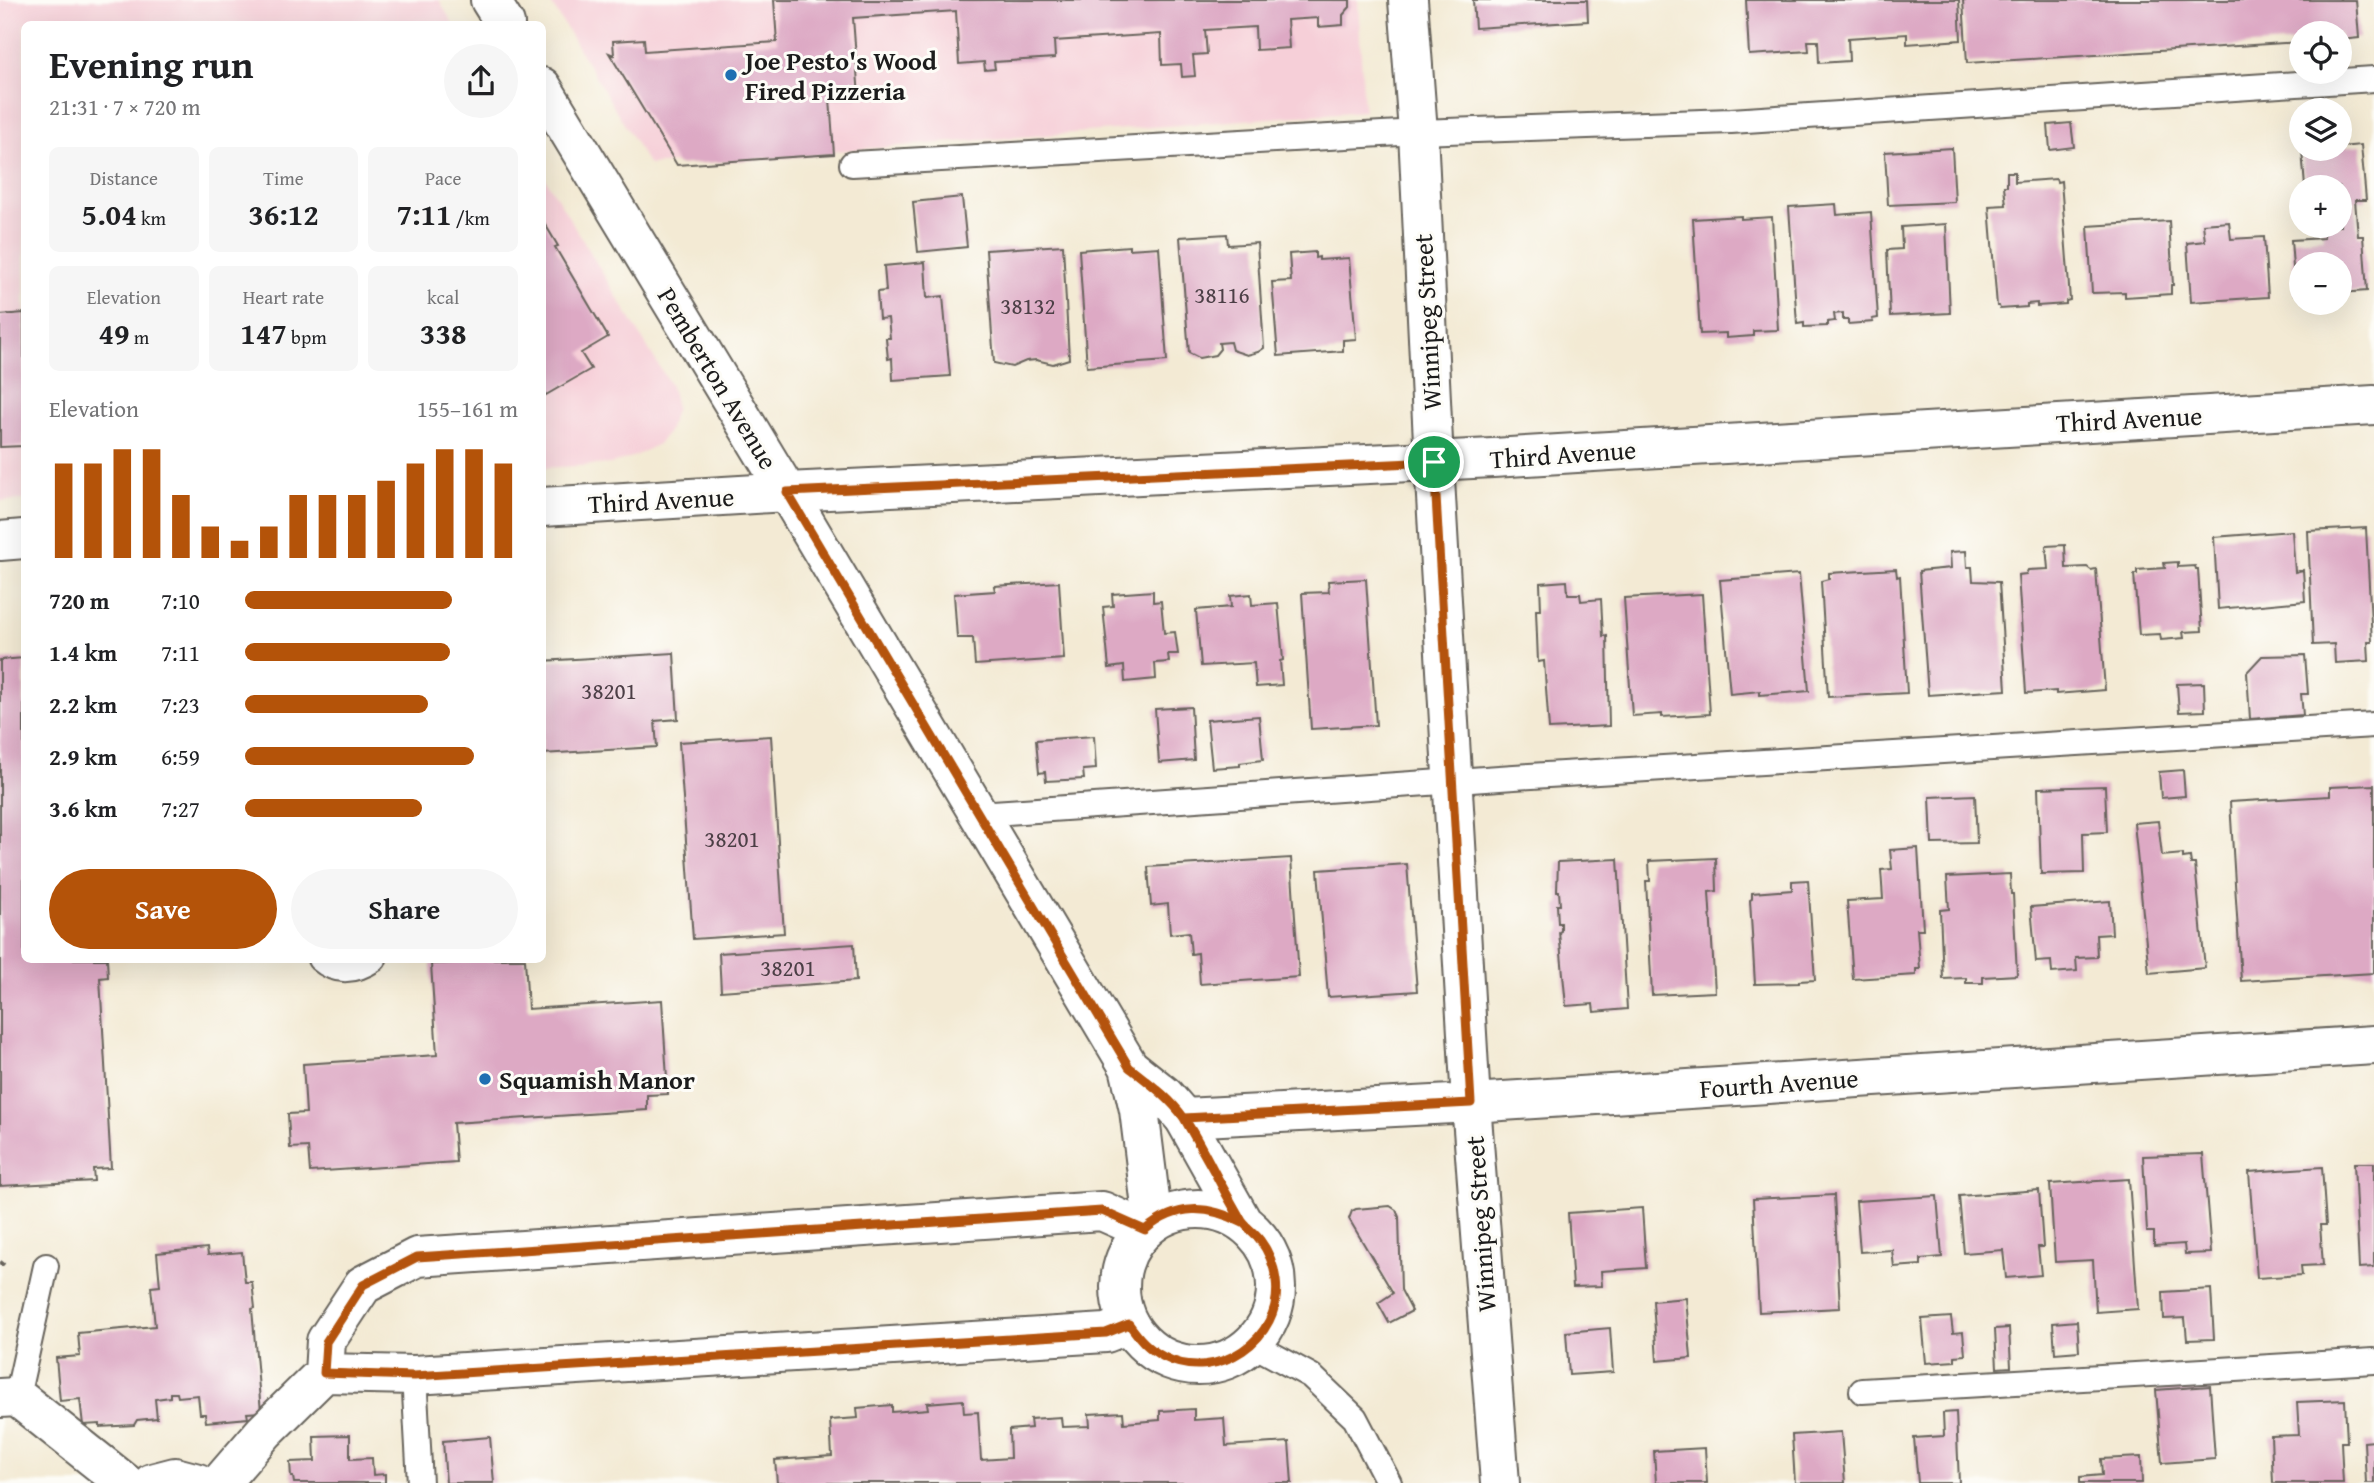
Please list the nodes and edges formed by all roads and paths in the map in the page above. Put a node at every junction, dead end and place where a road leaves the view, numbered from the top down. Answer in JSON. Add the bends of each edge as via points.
{"nodes":[{"id":1,"x":490,"y":0,"type":"edge"},
{"id":2,"x":1408,"y":0,"type":"edge"},
{"id":3,"x":503,"y":21,"type":"edge"},
{"id":4,"x":2374,"y":79,"type":"edge"},
{"id":5,"x":546,"y":93,"type":"edge"},
{"id":6,"x":1418,"y":132,"type":"junction"},
{"id":7,"x":852,"y":164,"type":"dead end"},
{"id":8,"x":2374,"y":405,"type":"edge"},
{"id":9,"x":1434,"y":462,"type":"junction"},
{"id":10,"x":787,"y":492,"type":"junction"},
{"id":11,"x":546,"y":507,"type":"edge"},
{"id":12,"x":21,"y":539,"type":"edge"},
{"id":13,"x":0,"y":541,"type":"edge"},
{"id":14,"x":2374,"y":725,"type":"edge"},
{"id":15,"x":1452,"y":782,"type":"junction"},
{"id":16,"x":978,"y":814,"type":"junction"},
{"id":17,"x":327,"y":963,"type":"edge"},
{"id":18,"x":368,"y":963,"type":"edge"},
{"id":19,"x":2374,"y":1045,"type":"edge"},
{"id":20,"x":1129,"y":1067,"type":"junction"},
{"id":21,"x":1471,"y":1103,"type":"junction"},
{"id":22,"x":1184,"y":1118,"type":"junction"},
{"id":23,"x":1243,"y":1223,"type":"junction"},
{"id":24,"x":1149,"y":1226,"type":"junction"},
{"id":25,"x":0,"y":1262,"type":"edge"},
{"id":26,"x":46,"y":1266,"type":"dead end"},
{"id":27,"x":6,"y":1267,"type":"dead end"},
{"id":28,"x":1129,"y":1324,"type":"junction"},
{"id":29,"x":1252,"y":1344,"type":"junction"},
{"id":30,"x":2374,"y":1361,"type":"edge"},
{"id":31,"x":324,"y":1373,"type":"junction"},
{"id":32,"x":414,"y":1376,"type":"junction"},
{"id":33,"x":1862,"y":1391,"type":"dead end"},
{"id":34,"x":9,"y":1398,"type":"edge"},
{"id":35,"x":125,"y":1483,"type":"edge"},
{"id":36,"x":152,"y":1483,"type":"edge"},
{"id":37,"x":198,"y":1483,"type":"edge"},
{"id":38,"x":220,"y":1483,"type":"edge"},
{"id":39,"x":420,"y":1483,"type":"edge"},
{"id":40,"x":1389,"y":1483,"type":"edge"},
{"id":41,"x":1500,"y":1483,"type":"edge"}],
"edges":[{"from":1,"to":3,"type":"street"},
{"from":2,"to":6,"type":"street","name":"Winnipeg Street"},
{"from":4,"to":6,"type":"lane","via":[[1731,121]]},
{"from":5,"to":10,"type":"street","name":"Pemberton Avenue"},
{"from":6,"to":7,"type":"lane"},
{"from":6,"to":9,"type":"street","name":"Winnipeg Street"},
{"from":8,"to":9,"type":"street","name":"Third Avenue"},
{"from":9,"to":10,"type":"street","name":"Third Avenue"},
{"from":9,"to":15,"type":"street","name":"Winnipeg Street"},
{"from":10,"to":11,"type":"street","name":"Third Avenue"},
{"from":10,"to":16,"type":"street","name":"Pemberton Avenue"},
{"from":12,"to":13,"type":"street"},
{"from":14,"to":15,"type":"lane"},
{"from":15,"to":16,"type":"lane"},
{"from":15,"to":21,"type":"street","name":"Winnipeg Street"},
{"from":16,"to":20,"type":"street","name":"Pemberton Avenue"},
{"from":17,"to":18,"type":"lane","via":[[348,970]]},
{"from":19,"to":21,"type":"street","name":"Fourth Avenue"},
{"from":20,"to":22,"type":"street","name":"Pemberton Avenue"},
{"from":20,"to":24,"type":"street","name":"Pemberton Avenue","via":[[1139,1110]]},
{"from":21,"to":22,"type":"street","name":"Fourth Avenue"},
{"from":21,"to":41,"type":"street","name":"Winnipeg Street"},
{"from":22,"to":23,"type":"street","name":"Pemberton Avenue"},
{"from":23,"to":24,"type":"street","via":[[1222,1212],[1198,1209],[1175,1212]]},
{"from":23,"to":29,"type":"street","via":[[1260,1239],[1276,1282],[1275,1305]]},
{"from":24,"to":28,"type":"street","via":[[1129,1250],[1121,1274],[1121,1300]]},
{"from":24,"to":31,"type":"street","via":[[1102,1211],[417,1257],[363,1285],[326,1342]]},
{"from":25,"to":27,"type":"path"},
{"from":26,"to":34,"type":"lane"},
{"from":28,"to":29,"type":"street","via":[[1144,1344],[1187,1365],[1233,1358]]},
{"from":28,"to":32,"type":"street","via":[[1106,1333]]},
{"from":29,"to":40,"type":"lane","via":[[1311,1377],[1355,1418]]},
{"from":30,"to":33,"type":"lane"},
{"from":31,"to":32,"type":"street"},
{"from":31,"to":38,"type":"street"},
{"from":32,"to":39,"type":"lane"},
{"from":34,"to":35,"type":"street"},
{"from":36,"to":37,"type":"street","via":[[175,1477]]}]}
